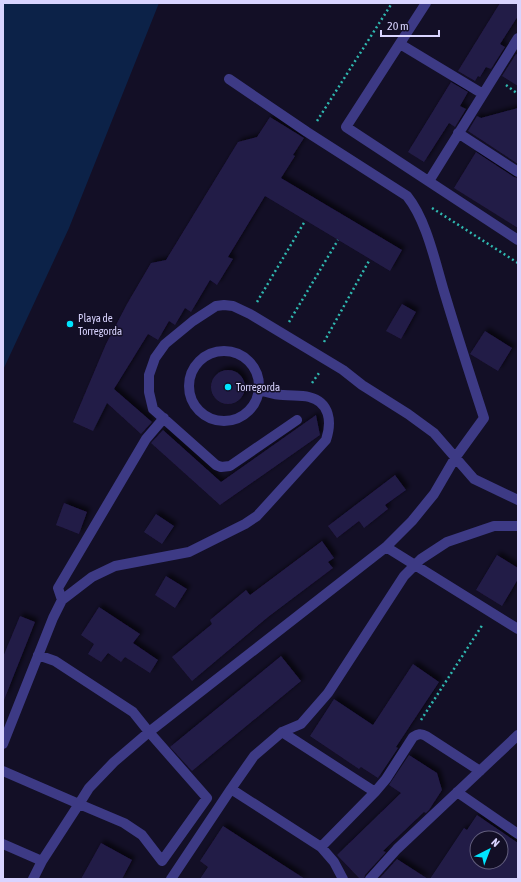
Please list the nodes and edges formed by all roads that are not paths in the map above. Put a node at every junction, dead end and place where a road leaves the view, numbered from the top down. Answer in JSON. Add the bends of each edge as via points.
{"nodes":[{"id":1,"x":426,"y":3,"type":"edge"},
{"id":2,"x":518,"y":38,"type":"edge"},
{"id":3,"x":400,"y":44,"type":"junction"},
{"id":4,"x":229,"y":79,"type":"dead end"},
{"id":5,"x":483,"y":94,"type":"junction"},
{"id":6,"x":458,"y":133,"type":"junction"},
{"id":7,"x":518,"y":172,"type":"edge"},
{"id":8,"x":429,"y":181,"type":"junction"},
{"id":9,"x":518,"y":240,"type":"edge"},
{"id":10,"x":259,"y":390,"type":"junction"},
{"id":11,"x":164,"y":418,"type":"junction"},
{"id":12,"x":297,"y":420,"type":"dead end"},
{"id":13,"x":455,"y":458,"type":"junction"},
{"id":14,"x":518,"y":500,"type":"edge"},
{"id":15,"x":518,"y":526,"type":"edge"},
{"id":16,"x":386,"y":547,"type":"junction"},
{"id":17,"x":415,"y":565,"type":"junction"},
{"id":18,"x":62,"y":600,"type":"junction"},
{"id":19,"x":518,"y":628,"type":"edge"},
{"id":20,"x":38,"y":655,"type":"junction"},
{"id":21,"x":149,"y":732,"type":"junction"},
{"id":22,"x":282,"y":732,"type":"junction"},
{"id":23,"x":518,"y":735,"type":"edge"},
{"id":24,"x":3,"y":744,"type":"edge"},
{"id":25,"x":3,"y":771,"type":"edge"},
{"id":26,"x":480,"y":771,"type":"junction"},
{"id":27,"x":231,"y":790,"type":"junction"},
{"id":28,"x":375,"y":792,"type":"junction"},
{"id":29,"x":457,"y":792,"type":"junction"},
{"id":30,"x":79,"y":804,"type":"junction"},
{"id":31,"x":516,"y":830,"type":"edge"},
{"id":32,"x":3,"y":844,"type":"edge"},
{"id":33,"x":321,"y":847,"type":"junction"},
{"id":34,"x":42,"y":861,"type":"junction"},
{"id":35,"x":162,"y":861,"type":"junction"},
{"id":36,"x":172,"y":877,"type":"edge"},
{"id":37,"x":33,"y":879,"type":"edge"},
{"id":38,"x":343,"y":879,"type":"edge"},
{"id":39,"x":370,"y":879,"type":"edge"}],
"edges":[{"from":1,"to":3,"type":"lane"},
{"from":2,"to":5,"type":"lane"},
{"from":3,"to":5,"type":"lane"},
{"from":3,"to":8,"type":"lane","via":[[346,127]]},
{"from":4,"to":13,"type":"lane","via":[[407,196],[414,204],[427,236],[484,418]]},
{"from":5,"to":6,"type":"lane"},
{"from":6,"to":7,"type":"lane"},
{"from":6,"to":8,"type":"lane"},
{"from":8,"to":9,"type":"lane"},
{"from":10,"to":10,"type":"lane","via":[[259,380],[250,362],[233,352],[223,350],[204,356],[191,371],[189,391],[192,400],[197,409],[214,420],[234,419],[243,415],[256,400]]},
{"from":10,"to":18,"type":"lane","via":[[313,398],[325,408],[330,422],[326,440],[257,516],[189,552],[115,566],[92,577]]},
{"from":11,"to":12,"type":"lane","via":[[212,462],[221,467],[230,466]]},
{"from":11,"to":13,"type":"lane","via":[[153,408],[149,392],[149,375],[155,358],[165,344],[193,321],[216,306],[233,306],[343,370],[408,414],[434,433]]},
{"from":11,"to":18,"type":"lane","via":[[146,439],[58,588]]},
{"from":13,"to":14,"type":"lane","via":[[474,479]]},
{"from":13,"to":16,"type":"lane","via":[[434,494]]},
{"from":15,"to":17,"type":"lane","via":[[494,526],[447,542]]},
{"from":16,"to":17,"type":"lane"},
{"from":16,"to":21,"type":"lane"},
{"from":17,"to":19,"type":"lane"},
{"from":17,"to":22,"type":"lane","via":[[404,576],[328,693],[301,724]]},
{"from":18,"to":20,"type":"lane"},
{"from":20,"to":21,"type":"lane","via":[[55,661],[133,712]]},
{"from":20,"to":24,"type":"lane"},
{"from":21,"to":30,"type":"lane","via":[[114,762],[89,788]]},
{"from":21,"to":35,"type":"lane","via":[[207,798]]},
{"from":22,"to":27,"type":"lane","via":[[254,756]]},
{"from":22,"to":28,"type":"lane"},
{"from":23,"to":26,"type":"lane"},
{"from":25,"to":30,"type":"lane"},
{"from":26,"to":28,"type":"lane","via":[[426,736],[418,734],[413,737]]},
{"from":26,"to":29,"type":"lane"},
{"from":27,"to":33,"type":"lane"},
{"from":27,"to":36,"type":"lane"},
{"from":28,"to":33,"type":"lane"},
{"from":29,"to":31,"type":"lane"},
{"from":29,"to":39,"type":"lane","via":[[398,848]]},
{"from":30,"to":34,"type":"lane"},
{"from":30,"to":35,"type":"lane","via":[[124,823],[142,835]]},
{"from":32,"to":34,"type":"lane"},
{"from":33,"to":38,"type":"lane","via":[[334,862]]},
{"from":34,"to":37,"type":"lane"},
{"from":35,"to":36,"type":"lane"}]}
